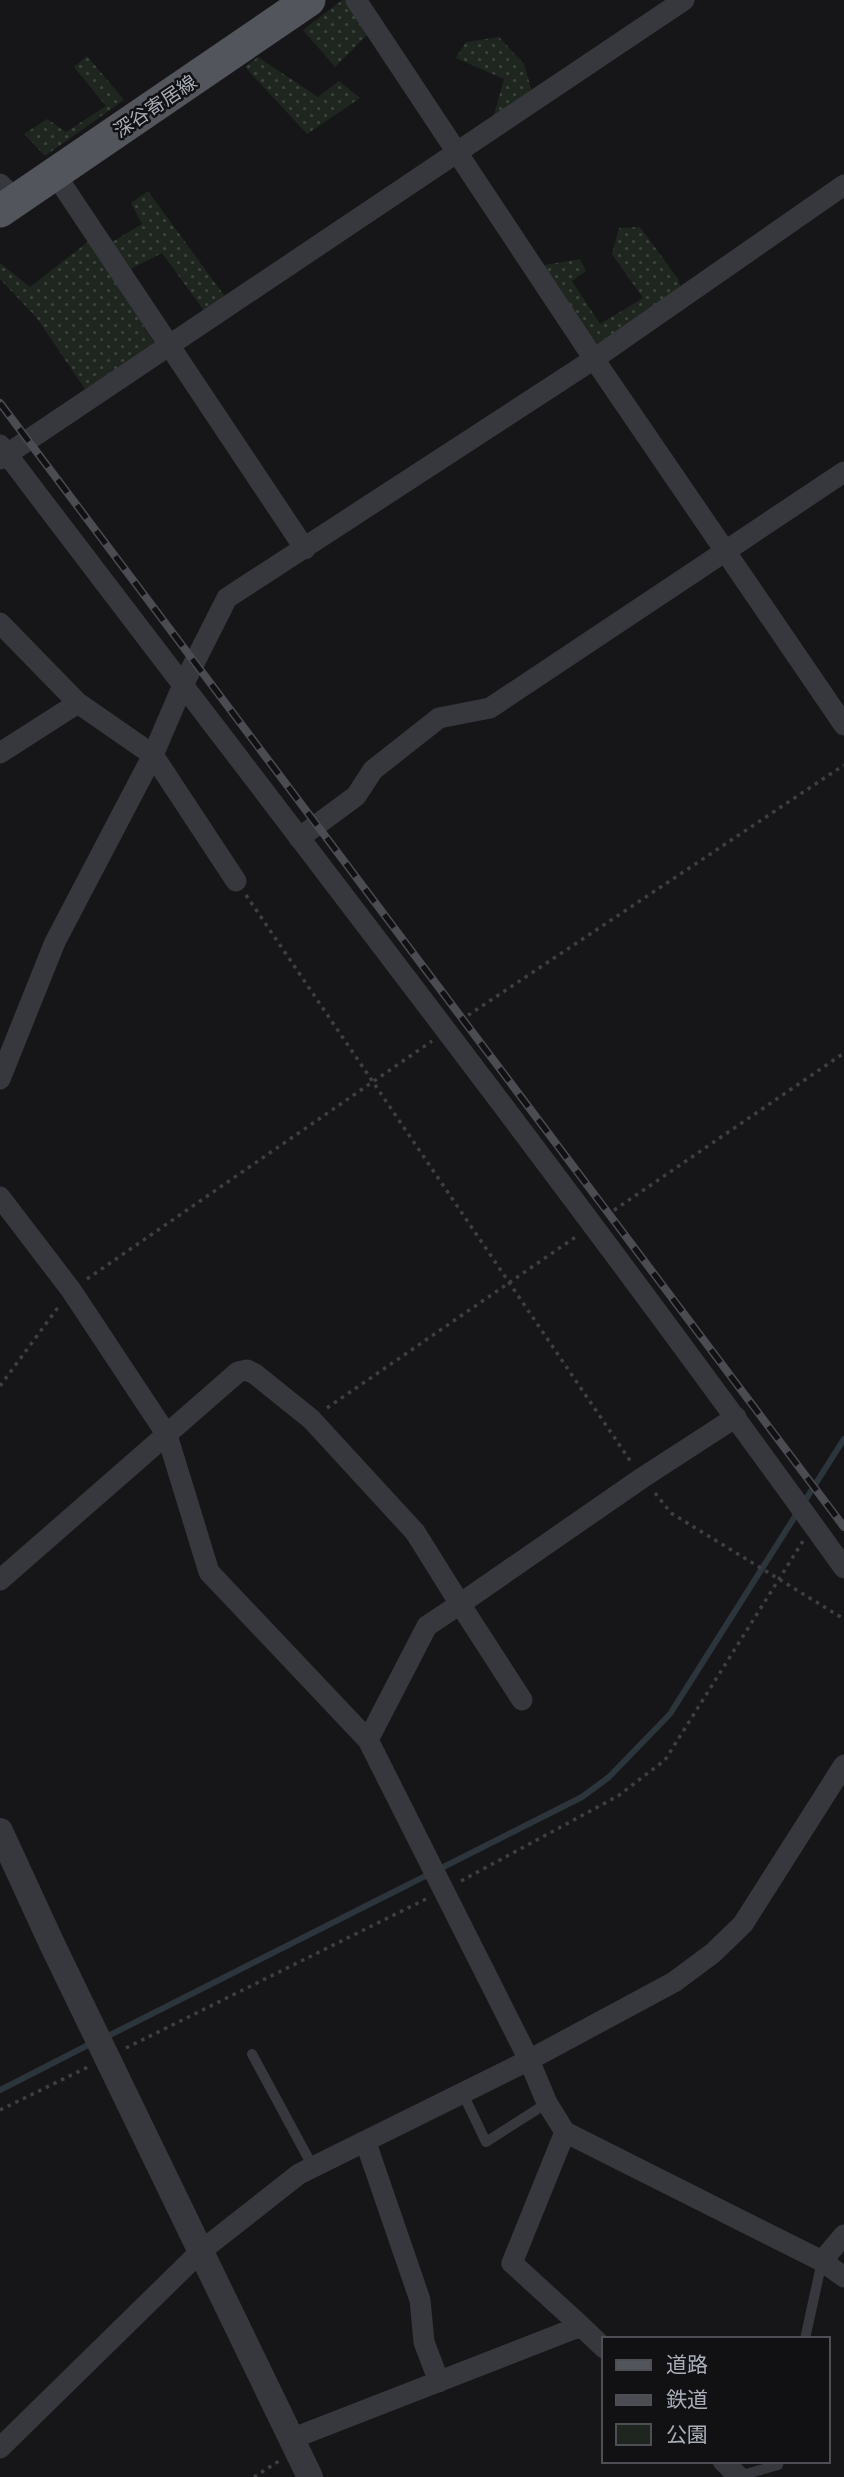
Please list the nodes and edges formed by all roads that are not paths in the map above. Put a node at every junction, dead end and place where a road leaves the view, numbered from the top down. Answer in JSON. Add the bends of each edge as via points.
{"nodes":[{"id":1,"x":309,"y":0,"type":"edge"},
{"id":2,"x":356,"y":0,"type":"edge"},
{"id":3,"x":684,"y":0,"type":"edge"},
{"id":4,"x":457,"y":154,"type":"junction"},
{"id":5,"x":55,"y":174,"type":"junction"},
{"id":6,"x":844,"y":185,"type":"edge"},
{"id":7,"x":5,"y":198,"type":"edge"},
{"id":8,"x":168,"y":346,"type":"junction"},
{"id":9,"x":594,"y":359,"type":"junction"},
{"id":10,"x":2,"y":453,"type":"edge"},
{"id":11,"x":844,"y":472,"type":"edge"},
{"id":12,"x":305,"y":549,"type":"junction"},
{"id":13,"x":727,"y":550,"type":"junction"},
{"id":14,"x":0,"y":624,"type":"edge"},
{"id":15,"x":183,"y":685,"type":"junction"},
{"id":16,"x":78,"y":703,"type":"junction"},
{"id":17,"x":844,"y":725,"type":"edge"},
{"id":18,"x":0,"y":753,"type":"edge"},
{"id":19,"x":153,"y":755,"type":"junction"},
{"id":20,"x":299,"y":838,"type":"junction"},
{"id":21,"x":236,"y":881,"type":"road end"},
{"id":22,"x":0,"y":1079,"type":"edge"},
{"id":23,"x":0,"y":1197,"type":"edge"},
{"id":24,"x":736,"y":1417,"type":"junction"},
{"id":25,"x":167,"y":1435,"type":"junction"},
{"id":26,"x":844,"y":1567,"type":"edge"},
{"id":27,"x":0,"y":1580,"type":"edge"},
{"id":28,"x":460,"y":1604,"type":"junction"},
{"id":29,"x":522,"y":1700,"type":"dead end"},
{"id":30,"x":368,"y":1740,"type":"junction"},
{"id":31,"x":844,"y":1765,"type":"edge"},
{"id":32,"x":0,"y":1831,"type":"edge"},
{"id":33,"x":252,"y":2054,"type":"dead end"},
{"id":34,"x":529,"y":2060,"type":"junction"},
{"id":35,"x":463,"y":2094,"type":"junction"},
{"id":36,"x":547,"y":2104,"type":"junction"},
{"id":37,"x":565,"y":2132,"type":"junction"},
{"id":38,"x":366,"y":2143,"type":"junction"},
{"id":39,"x":313,"y":2167,"type":"junction"},
{"id":40,"x":844,"y":2235,"type":"edge"},
{"id":41,"x":201,"y":2251,"type":"junction"},
{"id":42,"x":822,"y":2261,"type":"junction"},
{"id":43,"x":844,"y":2277,"type":"edge"},
{"id":44,"x":581,"y":2326,"type":"junction"},
{"id":45,"x":805,"y":2337,"type":"edge"},
{"id":46,"x":602,"y":2346,"type":"edge"},
{"id":47,"x":439,"y":2382,"type":"junction"},
{"id":48,"x":294,"y":2445,"type":"junction"},
{"id":49,"x":0,"y":2448,"type":"edge"},
{"id":50,"x":778,"y":2463,"type":"edge"},
{"id":51,"x":734,"y":2471,"type":"edge"},
{"id":52,"x":310,"y":2477,"type":"edge"}],
"edges":[{"from":1,"to":5,"type":"main road","name":"深谷寄居線"},
{"from":2,"to":4,"type":"street"},
{"from":3,"to":4,"type":"street"},
{"from":4,"to":8,"type":"street"},
{"from":4,"to":9,"type":"street"},
{"from":5,"to":7,"type":"main road","name":"深谷寄居線"},
{"from":5,"to":8,"type":"street"},
{"from":6,"to":9,"type":"street"},
{"from":8,"to":10,"type":"street"},
{"from":8,"to":12,"type":"street"},
{"from":9,"to":12,"type":"street"},
{"from":9,"to":13,"type":"street"},
{"from":10,"to":15,"type":"street"},
{"from":11,"to":13,"type":"street"},
{"from":12,"to":15,"type":"street","via":[[228,598]]},
{"from":13,"to":17,"type":"street"},
{"from":13,"to":20,"type":"street","via":[[490,708],[439,718],[373,770],[356,796]]},
{"from":14,"to":16,"type":"street"},
{"from":15,"to":19,"type":"street"},
{"from":15,"to":20,"type":"street"},
{"from":16,"to":18,"type":"street"},
{"from":16,"to":19,"type":"street"},
{"from":19,"to":21,"type":"street"},
{"from":19,"to":22,"type":"street","via":[[55,943]]},
{"from":20,"to":24,"type":"street"},
{"from":23,"to":25,"type":"street","via":[[71,1290]]},
{"from":24,"to":26,"type":"street"},
{"from":24,"to":28,"type":"street"},
{"from":25,"to":27,"type":"street"},
{"from":25,"to":28,"type":"street","via":[[238,1372],[255,1374],[311,1419],[415,1532]]},
{"from":25,"to":30,"type":"street","via":[[209,1572]]},
{"from":28,"to":29,"type":"street"},
{"from":28,"to":30,"type":"street","via":[[427,1626]]},
{"from":30,"to":34,"type":"street"},
{"from":31,"to":34,"type":"street","via":[[743,1924],[713,1953],[674,1982]]},
{"from":32,"to":41,"type":"street"},
{"from":33,"to":39,"type":"lane"},
{"from":34,"to":35,"type":"street"},
{"from":34,"to":36,"type":"street"},
{"from":35,"to":36,"type":"lane","via":[[486,2142]]},
{"from":35,"to":38,"type":"street"},
{"from":36,"to":37,"type":"street"},
{"from":37,"to":42,"type":"street"},
{"from":37,"to":44,"type":"street","via":[[512,2263]]},
{"from":38,"to":39,"type":"street"},
{"from":38,"to":47,"type":"street","via":[[420,2300],[424,2342]]},
{"from":39,"to":41,"type":"street"},
{"from":40,"to":42,"type":"street"},
{"from":41,"to":48,"type":"street"},
{"from":41,"to":49,"type":"street"},
{"from":42,"to":43,"type":"street"},
{"from":42,"to":45,"type":"lane"},
{"from":44,"to":46,"type":"street"},
{"from":44,"to":47,"type":"street"},
{"from":47,"to":48,"type":"street"},
{"from":48,"to":52,"type":"street"},
{"from":50,"to":51,"type":"lane"}]}
